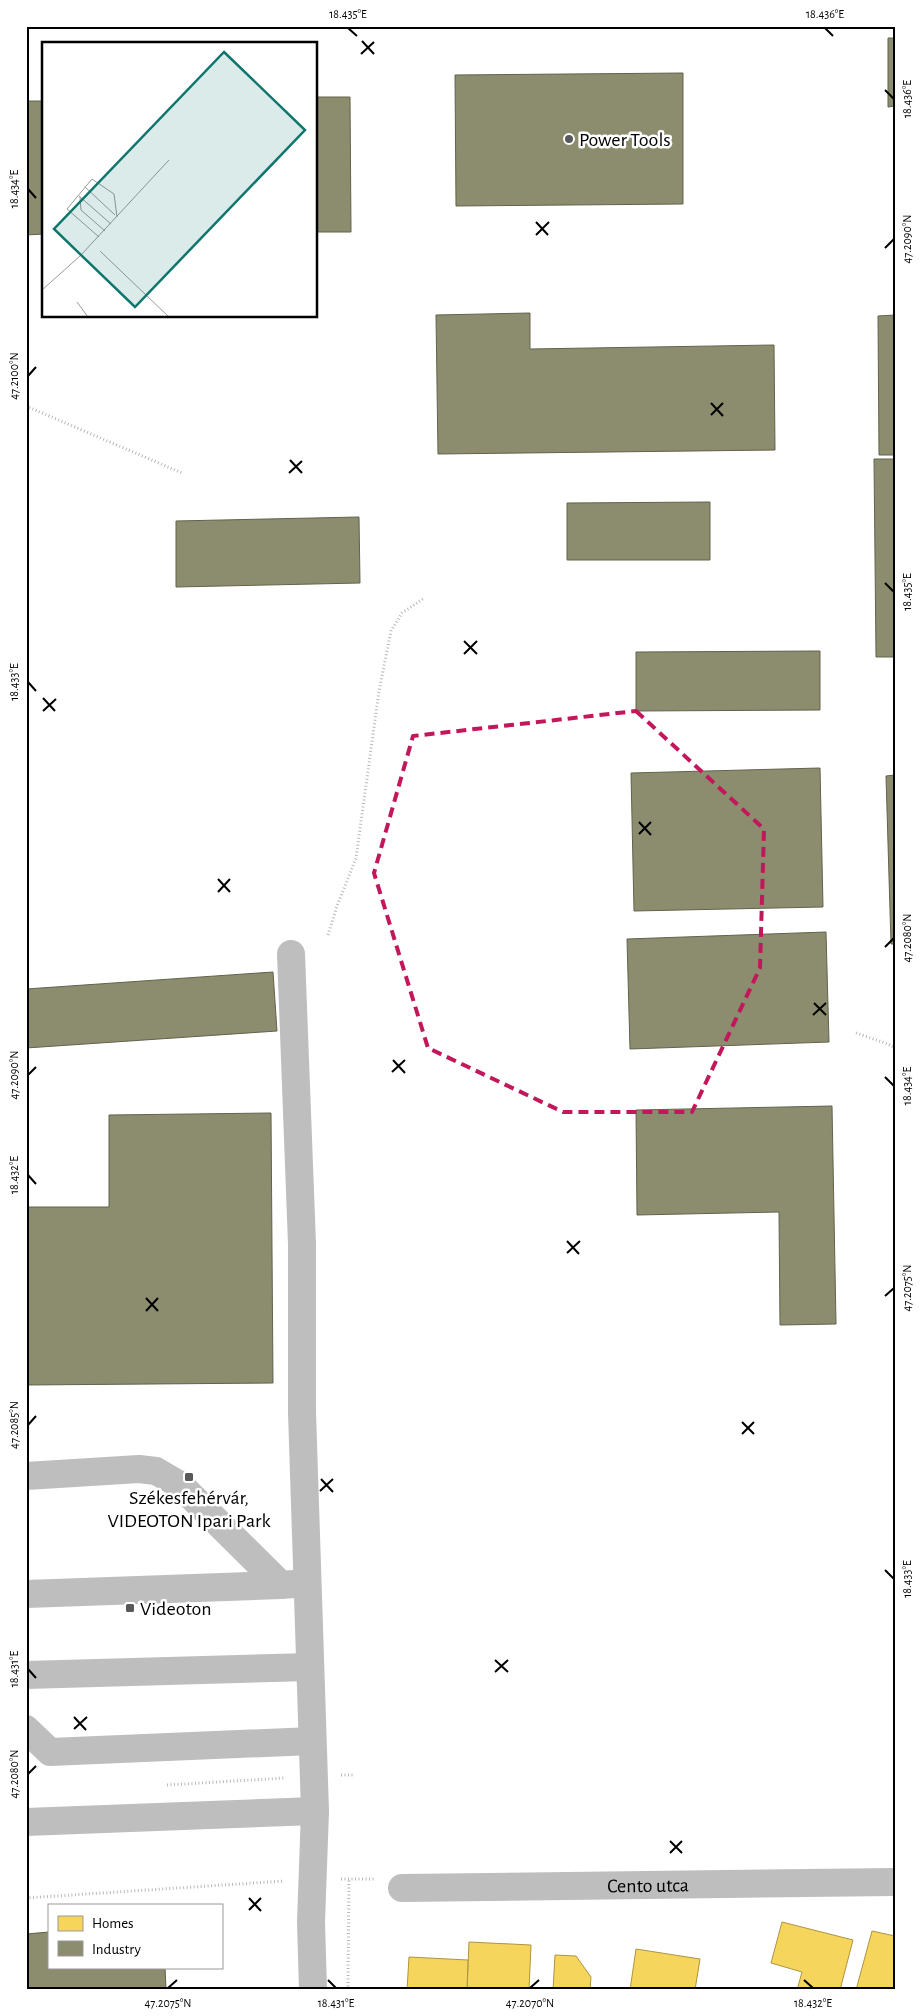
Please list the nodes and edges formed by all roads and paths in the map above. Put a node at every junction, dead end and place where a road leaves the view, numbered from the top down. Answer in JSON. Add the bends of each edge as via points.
{"nodes":[{"id":1,"x":26,"y":406,"type":"edge"},
{"id":2,"x":182,"y":473,"type":"dead end"},
{"id":3,"x":423,"y":599,"type":"dead end"},
{"id":4,"x":328,"y":935,"type":"dead end"},
{"id":5,"x":290,"y":954,"type":"dead end"},
{"id":6,"x":856,"y":1033,"type":"dead end"},
{"id":7,"x":895,"y":1048,"type":"edge"},
{"id":8,"x":26,"y":1476,"type":"edge"},
{"id":9,"x":294,"y":1584,"type":"junction"},
{"id":10,"x":26,"y":1594,"type":"edge"},
{"id":11,"x":310,"y":1667,"type":"junction"},
{"id":12,"x":26,"y":1675,"type":"edge"},
{"id":13,"x":26,"y":1729,"type":"edge"},
{"id":14,"x":312,"y":1741,"type":"junction"},
{"id":15,"x":355,"y":1775,"type":"dead end"},
{"id":16,"x":314,"y":1777,"type":"junction"},
{"id":17,"x":165,"y":1785,"type":"dead end"},
{"id":18,"x":315,"y":1811,"type":"junction"},
{"id":19,"x":26,"y":1822,"type":"edge"},
{"id":20,"x":350,"y":1879,"type":"dead end"},
{"id":21,"x":895,"y":1882,"type":"edge"},
{"id":22,"x":402,"y":1888,"type":"dead end"},
{"id":23,"x":312,"y":1990,"type":"edge"},
{"id":24,"x":348,"y":1990,"type":"edge"}],
"edges":[{"from":1,"to":2,"type":"path"},
{"from":3,"to":4,"type":"path","via":[[402,613],[391,631],[379,692],[356,858]]},
{"from":5,"to":9,"type":"street","via":[[302,1244],[302,1412]]},
{"from":6,"to":7,"type":"path"},
{"from":8,"to":9,"type":"street","via":[[139,1468],[156,1471],[180,1485]]},
{"from":9,"to":10,"type":"street"},
{"from":9,"to":11,"type":"street"},
{"from":11,"to":12,"type":"street"},
{"from":11,"to":14,"type":"street"},
{"from":13,"to":14,"type":"street","via":[[50,1752]]},
{"from":14,"to":16,"type":"street"},
{"from":15,"to":16,"type":"path"},
{"from":16,"to":17,"type":"path"},
{"from":16,"to":18,"type":"street"},
{"from":18,"to":19,"type":"street"},
{"from":18,"to":23,"type":"street"},
{"from":20,"to":24,"type":"path"},
{"from":21,"to":22,"type":"street","name":"Cento utca"}]}
